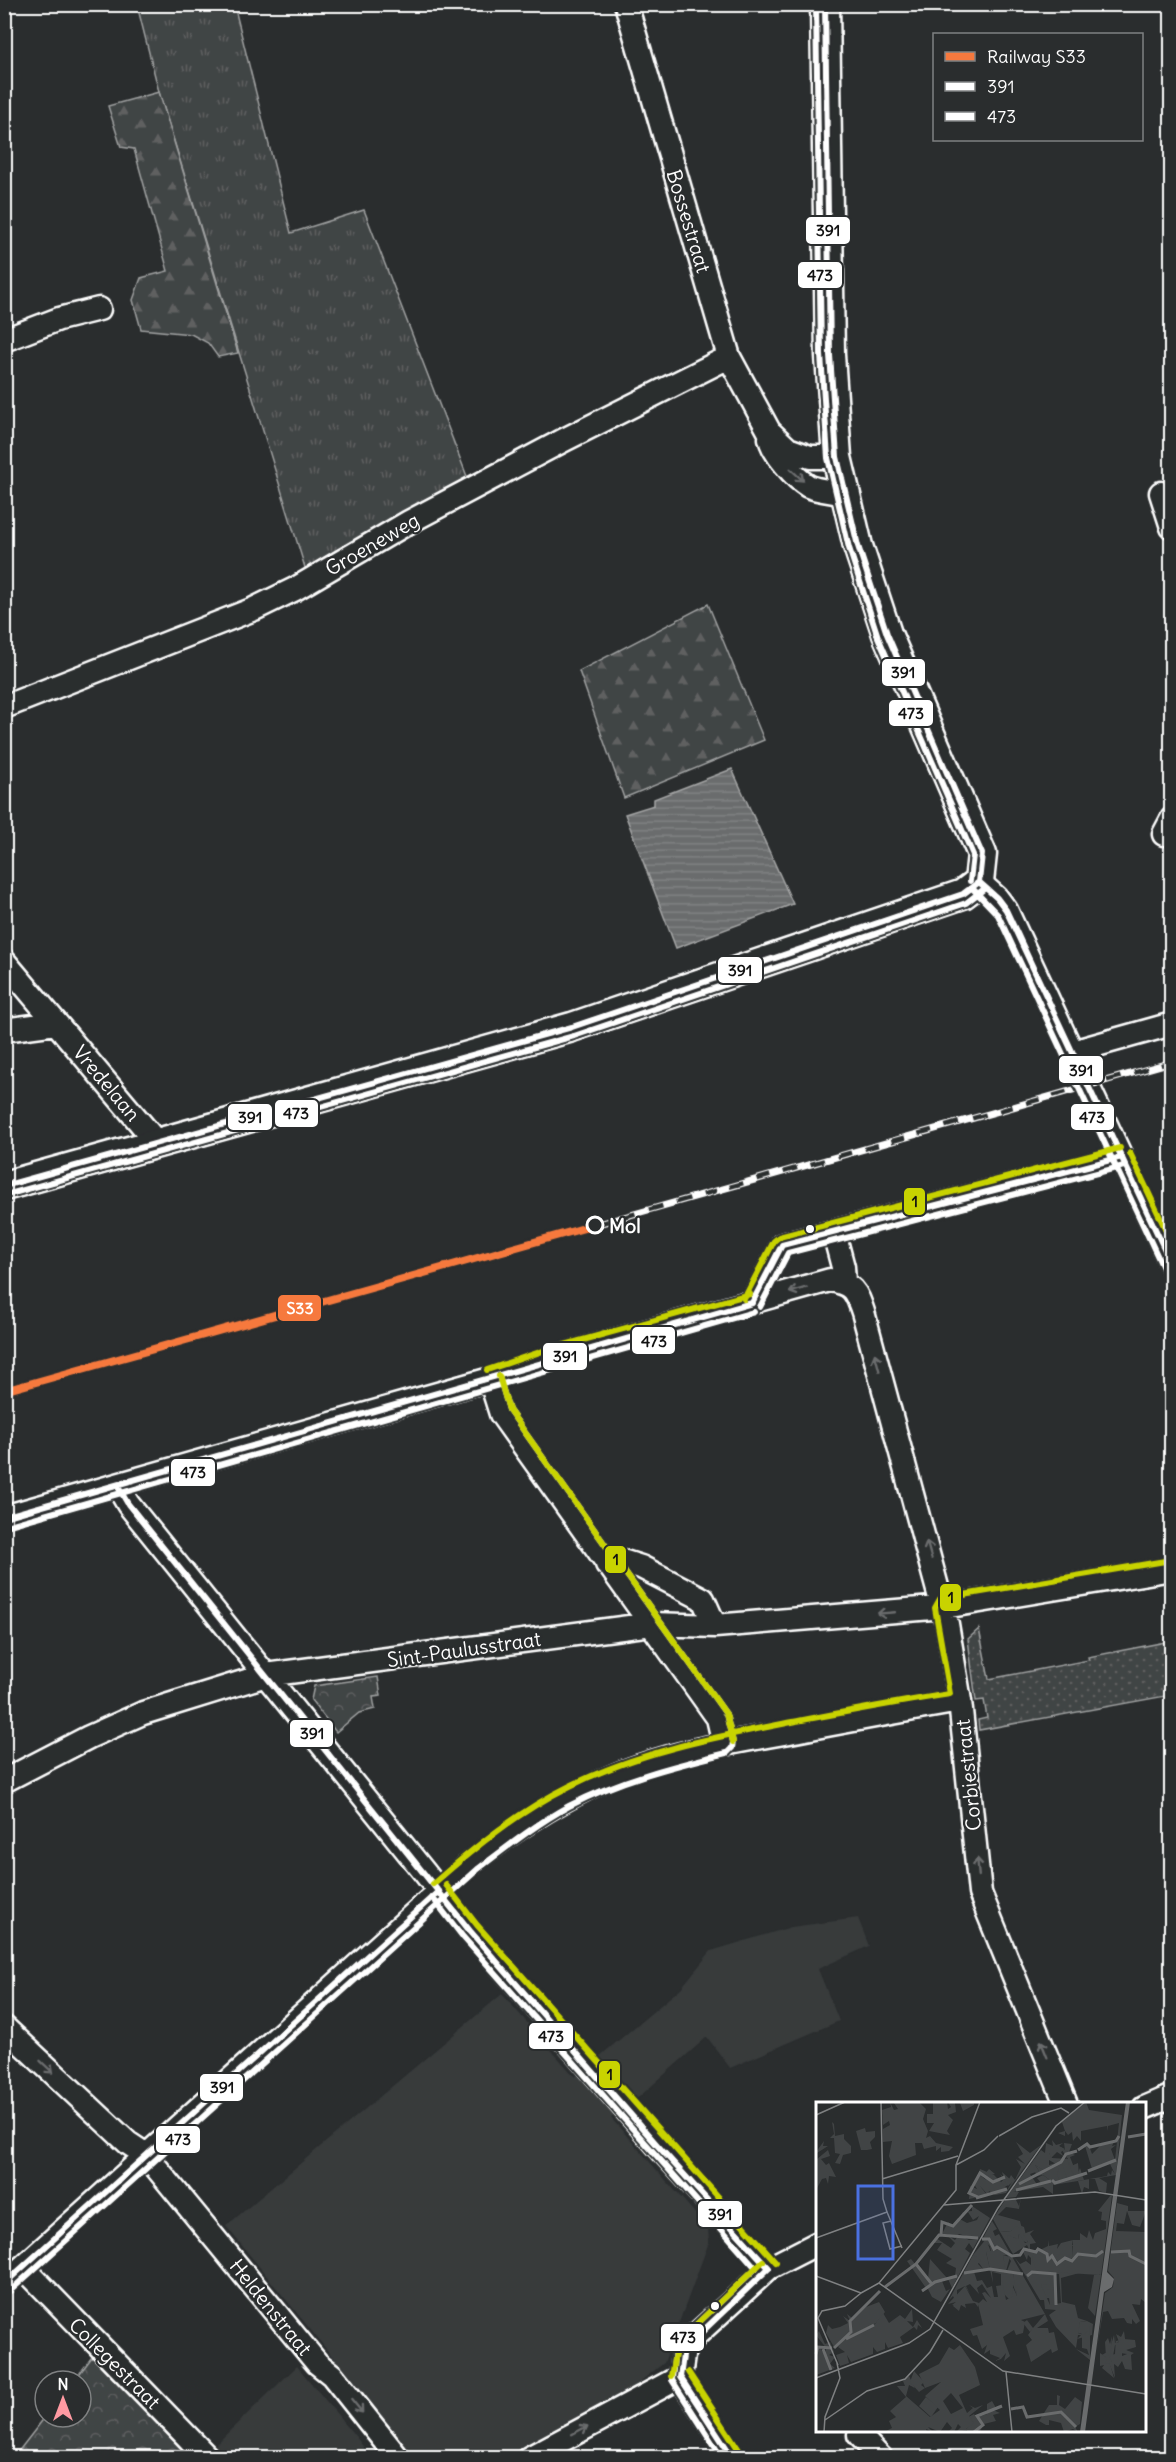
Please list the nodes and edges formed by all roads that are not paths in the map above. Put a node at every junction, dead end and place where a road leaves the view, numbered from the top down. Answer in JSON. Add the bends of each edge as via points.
{"nodes":[{"id":1,"x":626,"y":4,"type":"edge"},
{"id":2,"x":825,"y":4,"type":"edge"},
{"id":3,"x":99,"y":309,"type":"dead end"},
{"id":4,"x":4,"y":339,"type":"edge"},
{"id":5,"x":729,"y":357,"type":"junction"},
{"id":6,"x":769,"y":431,"type":"junction"},
{"id":7,"x":837,"y":457,"type":"junction"},
{"id":8,"x":1161,"y":493,"type":"dead end"},
{"id":9,"x":845,"y":494,"type":"junction"},
{"id":10,"x":1172,"y":527,"type":"edge"},
{"id":11,"x":4,"y":707,"type":"edge"},
{"id":12,"x":979,"y":882,"type":"junction"},
{"id":13,"x":4,"y":961,"type":"edge"},
{"id":14,"x":37,"y":1000,"type":"junction"},
{"id":15,"x":4,"y":1020,"type":"edge"},
{"id":16,"x":56,"y":1023,"type":"junction"},
{"id":17,"x":1172,"y":1024,"type":"edge"},
{"id":18,"x":4,"y":1030,"type":"edge"},
{"id":19,"x":1072,"y":1052,"type":"junction"},
{"id":20,"x":158,"y":1144,"type":"junction"},
{"id":21,"x":1122,"y":1157,"type":"junction"},
{"id":22,"x":4,"y":1186,"type":"edge"},
{"id":23,"x":834,"y":1233,"type":"junction"},
{"id":24,"x":1172,"y":1266,"type":"edge"},
{"id":25,"x":844,"y":1282,"type":"junction"},
{"id":26,"x":752,"y":1303,"type":"junction"},
{"id":27,"x":490,"y":1379,"type":"junction"},
{"id":28,"x":117,"y":1485,"type":"junction"},
{"id":29,"x":4,"y":1517,"type":"edge"},
{"id":30,"x":607,"y":1564,"type":"junction"},
{"id":31,"x":1172,"y":1569,"type":"edge"},
{"id":32,"x":944,"y":1607,"type":"junction"},
{"id":33,"x":652,"y":1624,"type":"junction"},
{"id":34,"x":715,"y":1626,"type":"junction"},
{"id":35,"x":266,"y":1675,"type":"junction"},
{"id":36,"x":960,"y":1701,"type":"junction"},
{"id":37,"x":724,"y":1744,"type":"junction"},
{"id":38,"x":4,"y":1781,"type":"edge"},
{"id":39,"x":439,"y":1891,"type":"junction"},
{"id":40,"x":4,"y":2027,"type":"edge"},
{"id":41,"x":1172,"y":2096,"type":"edge"},
{"id":42,"x":1066,"y":2102,"type":"edge"},
{"id":43,"x":1146,"y":2107,"type":"edge"},
{"id":44,"x":146,"y":2155,"type":"junction"},
{"id":45,"x":816,"y":2244,"type":"edge"},
{"id":46,"x":23,"y":2267,"type":"junction"},
{"id":47,"x":769,"y":2268,"type":"junction"},
{"id":48,"x":4,"y":2284,"type":"edge"},
{"id":49,"x":680,"y":2378,"type":"junction"},
{"id":50,"x":859,"y":2435,"type":"dead end"},
{"id":51,"x":208,"y":2457,"type":"edge"},
{"id":52,"x":398,"y":2457,"type":"edge"},
{"id":53,"x":529,"y":2457,"type":"edge"},
{"id":54,"x":733,"y":2457,"type":"edge"},
{"id":55,"x":881,"y":2457,"type":"edge"}],
"edges":[{"from":1,"to":5,"type":"street","name":"Bossestraat"},
{"from":2,"to":7,"type":"main road","via":[[830,355]]},
{"from":3,"to":4,"type":"street"},
{"from":5,"to":6,"type":"street","name":"Bossestraat"},
{"from":5,"to":11,"type":"street","name":"Groeneweg","via":[[564,440],[264,604]]},
{"from":6,"to":7,"type":"street","name":"Bossestraat","via":[[788,449],[810,457]]},
{"from":6,"to":9,"type":"street","name":"Bossestraat","one_way":true,"via":[[772,445],[784,463],[808,486]]},
{"from":7,"to":9,"type":"main road"},
{"from":8,"to":10,"type":"street"},
{"from":9,"to":12,"type":"main road","via":[[887,633],[982,854]]},
{"from":12,"to":19,"type":"street","via":[[1006,910]]},
{"from":12,"to":20,"type":"main road","via":[[963,894],[616,1013]]},
{"from":13,"to":14,"type":"street","name":"Vredelaan"},
{"from":14,"to":15,"type":"street"},
{"from":14,"to":16,"type":"street","name":"Vredelaan"},
{"from":16,"to":18,"type":"street"},
{"from":16,"to":20,"type":"street","name":"Vredelaan"},
{"from":17,"to":19,"type":"street"},
{"from":19,"to":21,"type":"street"},
{"from":20,"to":22,"type":"main road"},
{"from":21,"to":23,"type":"street"},
{"from":21,"to":24,"type":"street"},
{"from":23,"to":25,"type":"street","name":"Corbiestraat"},
{"from":23,"to":26,"type":"street","via":[[782,1245]]},
{"from":25,"to":26,"type":"street","one_way":true,"via":[[830,1281]]},
{"from":32,"to":25,"type":"street","name":"Corbiestraat","one_way":true,"via":[[863,1312],[853,1289]]},
{"from":26,"to":27,"type":"street"},
{"from":27,"to":28,"type":"street"},
{"from":27,"to":30,"type":"street","via":[[501,1414]]},
{"from":28,"to":29,"type":"street"},
{"from":28,"to":35,"type":"street","via":[[128,1504]]},
{"from":30,"to":33,"type":"street"},
{"from":30,"to":34,"type":"street","via":[[622,1561],[703,1599]]},
{"from":31,"to":32,"type":"street","name":"Sint-Paulusstraat"},
{"from":32,"to":34,"type":"street","name":"Sint-Paulusstraat","one_way":true},
{"from":32,"to":36,"type":"street","name":"Corbiestraat"},
{"from":33,"to":34,"type":"street","name":"Sint-Paulusstraat"},
{"from":33,"to":35,"type":"street","name":"Sint-Paulusstraat"},
{"from":33,"to":37,"type":"street","via":[[718,1718]]},
{"from":35,"to":38,"type":"street","name":"Sint-Paulusstraat","via":[[143,1713]]},
{"from":35,"to":39,"type":"street"},
{"from":36,"to":37,"type":"street"},
{"from":42,"to":36,"type":"street","name":"Corbiestraat","one_way":true,"via":[[980,1893]]},
{"from":37,"to":39,"type":"street","via":[[648,1762],[544,1810]]},
{"from":39,"to":44,"type":"street"},
{"from":39,"to":47,"type":"street","via":[[470,1931]]},
{"from":40,"to":44,"type":"street","name":"Heldenstraat","one_way":true,"via":[[128,2143]]},
{"from":41,"to":43,"type":"street"},
{"from":44,"to":46,"type":"street"},
{"from":44,"to":52,"type":"street","name":"Heldenstraat","one_way":true},
{"from":45,"to":47,"type":"street"},
{"from":46,"to":48,"type":"street"},
{"from":46,"to":51,"type":"street","name":"Collegestraat"},
{"from":47,"to":49,"type":"street","via":[[684,2349]]},
{"from":53,"to":49,"type":"street","one_way":true},
{"from":49,"to":54,"type":"street"},
{"from":50,"to":55,"type":"street"}]}
